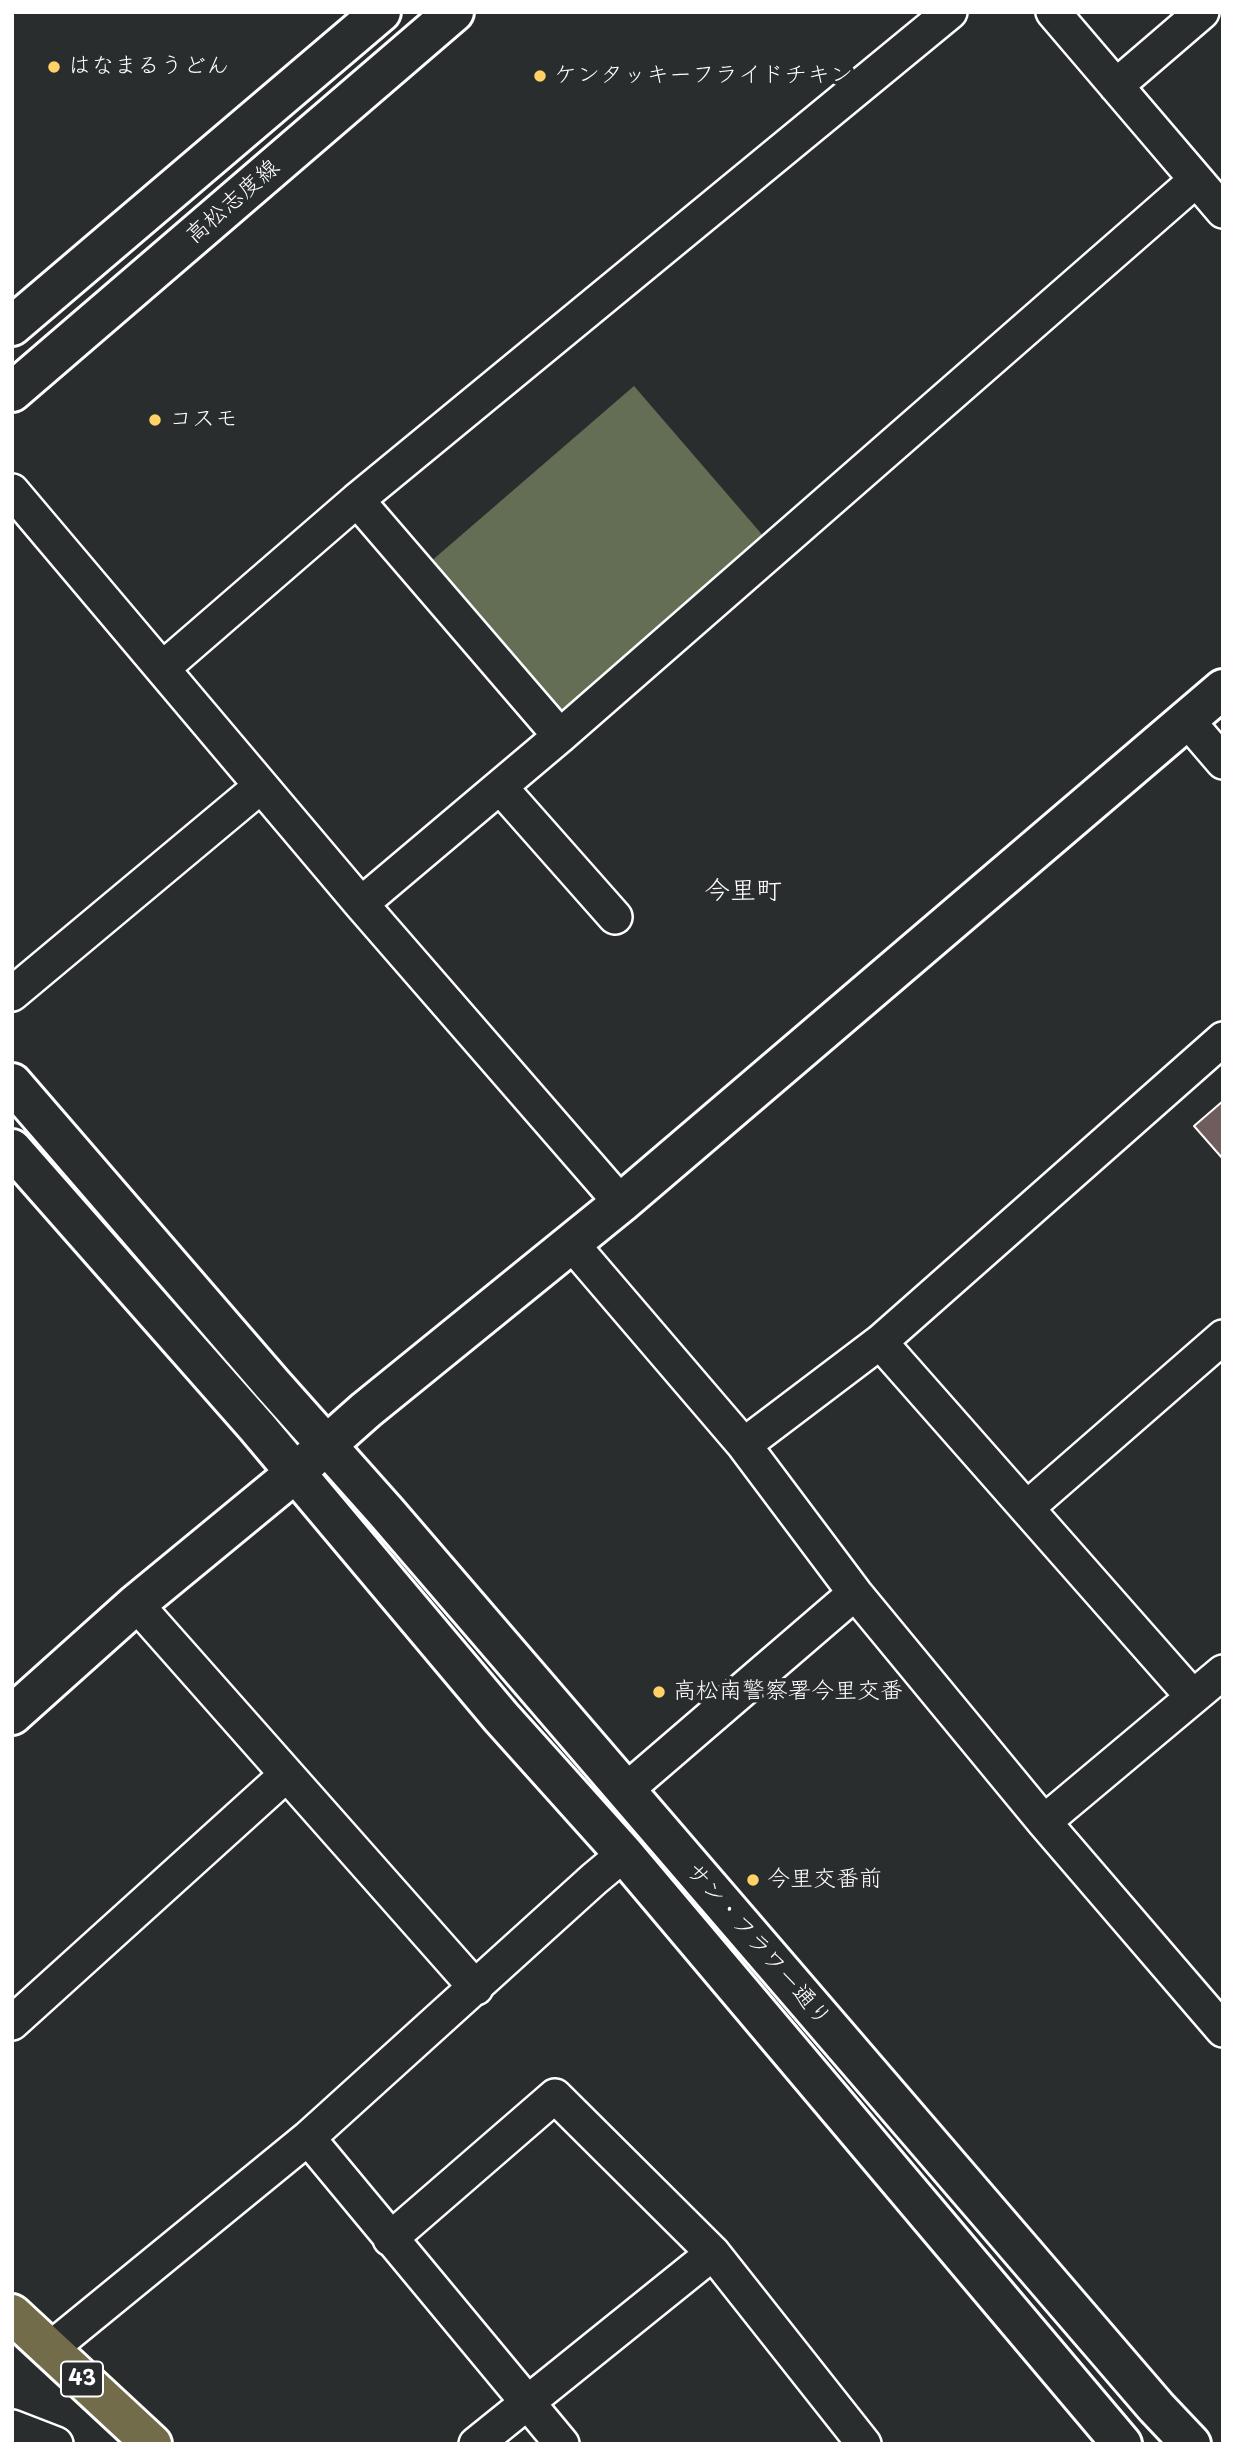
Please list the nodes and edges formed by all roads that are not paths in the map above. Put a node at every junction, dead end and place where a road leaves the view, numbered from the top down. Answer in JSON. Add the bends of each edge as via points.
{"nodes":[{"id":1,"x":382,"y":12,"type":"edge"},
{"id":2,"x":454,"y":12,"type":"edge"},
{"id":3,"x":950,"y":12,"type":"edge"},
{"id":4,"x":1053,"y":12,"type":"edge"},
{"id":5,"x":1202,"y":12,"type":"edge"},
{"id":6,"x":1116,"y":86,"type":"junction"},
{"id":7,"x":1196,"y":180,"type":"junction"},
{"id":8,"x":1223,"y":211,"type":"edge"},
{"id":9,"x":12,"y":326,"type":"edge"},
{"id":10,"x":12,"y":393,"type":"edge"},
{"id":11,"x":12,"y":491,"type":"edge"},
{"id":12,"x":357,"y":500,"type":"junction"},
{"id":13,"x":163,"y":668,"type":"junction"},
{"id":14,"x":1223,"y":689,"type":"edge"},
{"id":15,"x":1187,"y":720,"type":"junction"},
{"id":16,"x":561,"y":736,"type":"junction"},
{"id":17,"x":1223,"y":762,"type":"edge"},
{"id":18,"x":261,"y":786,"type":"junction"},
{"id":19,"x":500,"y":787,"type":"junction"},
{"id":20,"x":361,"y":904,"type":"junction"},
{"id":21,"x":615,"y":917,"type":"dead end"},
{"id":22,"x":12,"y":994,"type":"edge"},
{"id":23,"x":1223,"y":1040,"type":"edge"},
{"id":24,"x":12,"y":1083,"type":"edge"},
{"id":25,"x":12,"y":1149,"type":"edge"},
{"id":26,"x":621,"y":1203,"type":"junction"},
{"id":27,"x":571,"y":1243,"type":"junction"},
{"id":28,"x":1223,"y":1337,"type":"edge"},
{"id":29,"x":880,"y":1342,"type":"junction"},
{"id":30,"x":327,"y":1445,"type":"junction"},
{"id":31,"x":744,"y":1445,"type":"junction"},
{"id":32,"x":295,"y":1473,"type":"junction"},
{"id":33,"x":1028,"y":1507,"type":"junction"},
{"id":34,"x":855,"y":1593,"type":"junction"},
{"id":35,"x":136,"y":1604,"type":"junction"},
{"id":36,"x":1223,"y":1672,"type":"edge"},
{"id":37,"x":1193,"y":1697,"type":"junction"},
{"id":38,"x":12,"y":1714,"type":"edge"},
{"id":39,"x":286,"y":1775,"type":"junction"},
{"id":40,"x":625,"y":1791,"type":"junction"},
{"id":41,"x":1045,"y":1822,"type":"junction"},
{"id":42,"x":624,"y":1854,"type":"junction"},
{"id":43,"x":476,"y":1988,"type":"junction"},
{"id":44,"x":1217,"y":2015,"type":"edge"},
{"id":45,"x":12,"y":2023,"type":"edge"},
{"id":46,"x":308,"y":2138,"type":"junction"},
{"id":47,"x":390,"y":2239,"type":"junction"},
{"id":48,"x":713,"y":2253,"type":"junction"},
{"id":49,"x":12,"y":2314,"type":"edge"},
{"id":50,"x":50,"y":2349,"type":"junction"},
{"id":51,"x":528,"y":2402,"type":"junction"},
{"id":52,"x":152,"y":2444,"type":"edge"},
{"id":53,"x":476,"y":2444,"type":"edge"},
{"id":54,"x":562,"y":2444,"type":"edge"},
{"id":55,"x":864,"y":2444,"type":"edge"},
{"id":56,"x":1122,"y":2444,"type":"edge"},
{"id":57,"x":1191,"y":2444,"type":"edge"}],
"edges":[{"from":1,"to":9,"type":"street","name":"高松志度線"},
{"from":2,"to":10,"type":"street","name":"高松志度線"},
{"from":3,"to":12,"type":"street"},
{"from":4,"to":6,"type":"street"},
{"from":5,"to":6,"type":"street"},
{"from":6,"to":7,"type":"street"},
{"from":7,"to":8,"type":"street"},
{"from":7,"to":16,"type":"street"},
{"from":11,"to":13,"type":"street"},
{"from":12,"to":13,"type":"street"},
{"from":12,"to":16,"type":"street"},
{"from":13,"to":18,"type":"street"},
{"from":14,"to":15,"type":"street"},
{"from":15,"to":17,"type":"street"},
{"from":15,"to":26,"type":"street"},
{"from":16,"to":19,"type":"street"},
{"from":18,"to":20,"type":"street"},
{"from":18,"to":22,"type":"street"},
{"from":19,"to":20,"type":"street"},
{"from":19,"to":21,"type":"street"},
{"from":20,"to":26,"type":"street"},
{"from":23,"to":29,"type":"street"},
{"from":24,"to":30,"type":"street","name":"サン・フラワー通り"},
{"from":25,"to":32,"type":"street","name":"サン・フラワー通り"},
{"from":26,"to":27,"type":"street"},
{"from":27,"to":30,"type":"street"},
{"from":27,"to":31,"type":"street"},
{"from":28,"to":33,"type":"street"},
{"from":29,"to":31,"type":"street"},
{"from":29,"to":33,"type":"street"},
{"from":30,"to":32,"type":"street"},
{"from":30,"to":40,"type":"street","name":"サン・フラワー通り"},
{"from":31,"to":34,"type":"street"},
{"from":32,"to":35,"type":"street"},
{"from":32,"to":42,"type":"street","name":"サン・フラワー通り","via":[[501,1717]]},
{"from":33,"to":37,"type":"street"},
{"from":34,"to":40,"type":"street"},
{"from":34,"to":41,"type":"street"},
{"from":35,"to":38,"type":"street"},
{"from":35,"to":39,"type":"street"},
{"from":36,"to":37,"type":"street"},
{"from":37,"to":41,"type":"street"},
{"from":39,"to":43,"type":"street"},
{"from":39,"to":45,"type":"street"},
{"from":40,"to":57,"type":"street","name":"サン・フラワー通り"},
{"from":41,"to":44,"type":"street"},
{"from":42,"to":43,"type":"street"},
{"from":42,"to":56,"type":"street","name":"サン・フラワー通り"},
{"from":43,"to":46,"type":"street"},
{"from":46,"to":47,"type":"street"},
{"from":46,"to":50,"type":"street"},
{"from":47,"to":48,"type":"street","via":[[555,2096]]},
{"from":47,"to":51,"type":"street"},
{"from":48,"to":51,"type":"street"},
{"from":48,"to":55,"type":"street"},
{"from":49,"to":50,"type":"main road","number":"43"},
{"from":50,"to":52,"type":"main road","number":"43"},
{"from":51,"to":53,"type":"street"},
{"from":51,"to":54,"type":"street"}]}
